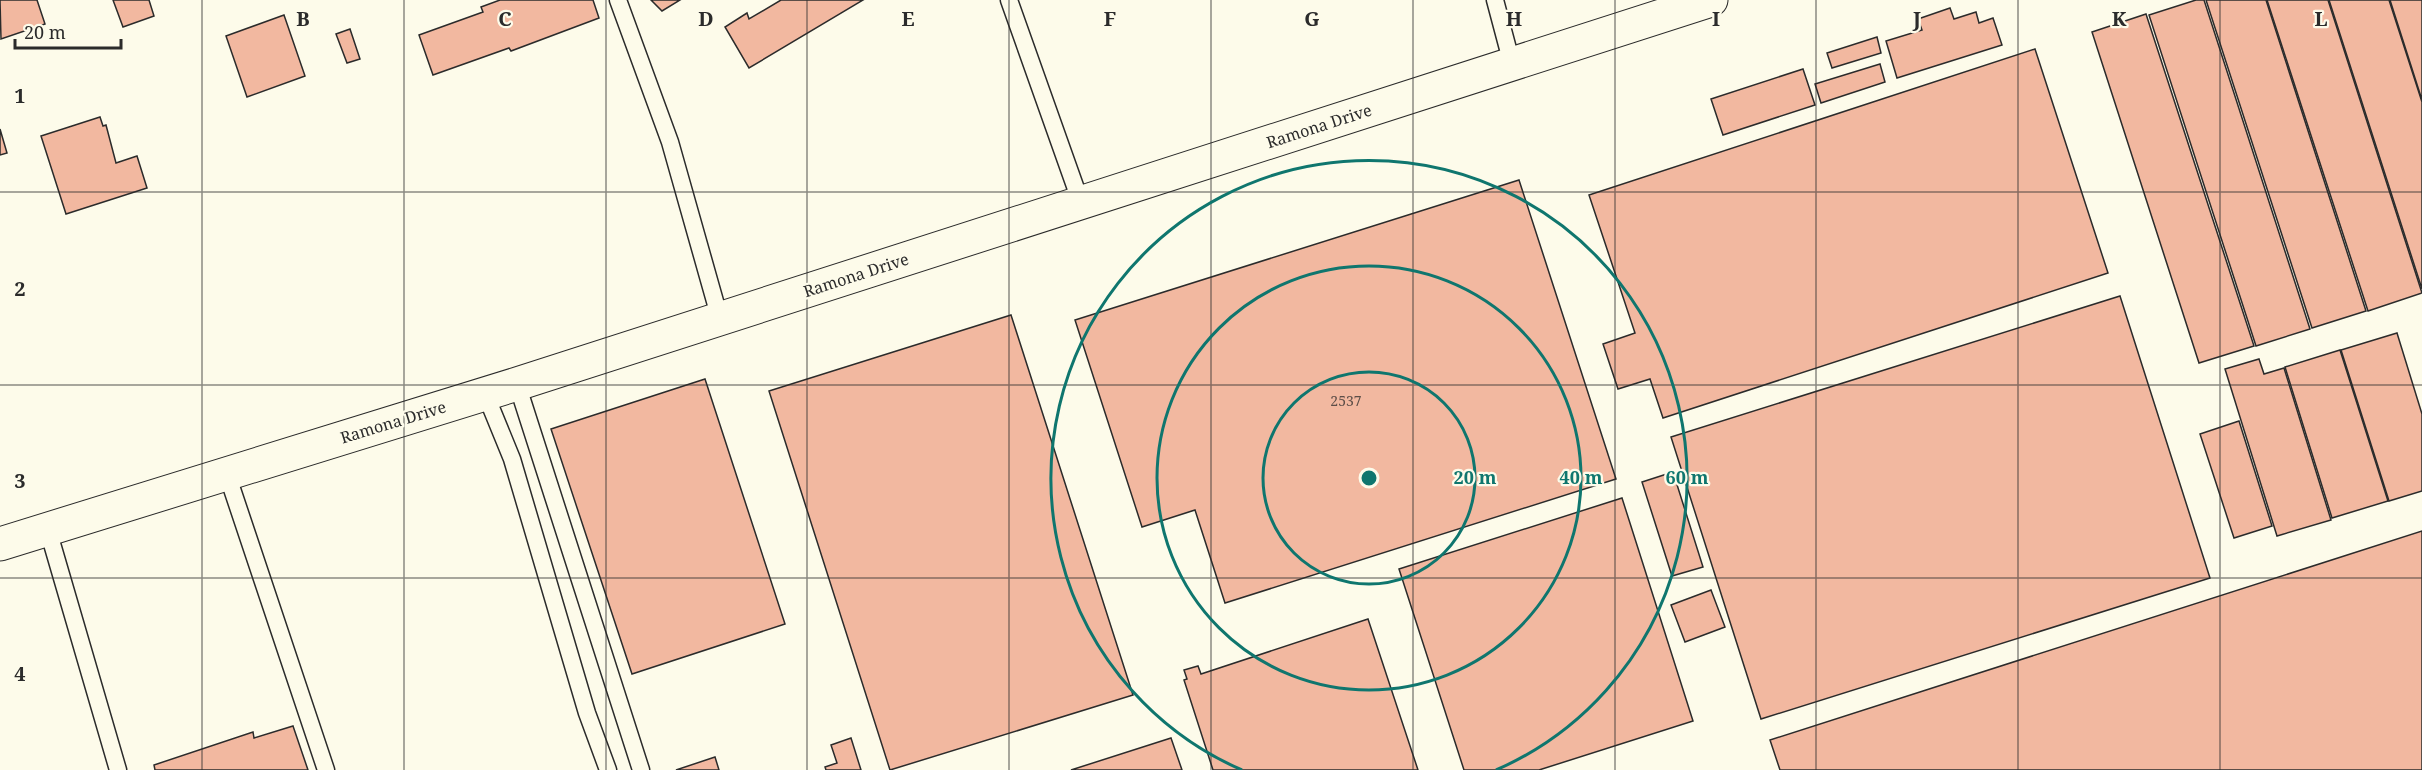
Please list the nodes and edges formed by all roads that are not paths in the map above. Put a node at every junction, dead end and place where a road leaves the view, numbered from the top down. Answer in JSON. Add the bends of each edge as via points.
{"nodes":[{"id":1,"x":618,"y":0,"type":"edge"},
{"id":2,"x":1009,"y":0,"type":"edge"},
{"id":3,"x":1496,"y":0,"type":"edge"},
{"id":4,"x":1711,"y":0,"type":"edge"},
{"id":5,"x":1512,"y":64,"type":"junction"},
{"id":6,"x":1081,"y":203,"type":"junction"},
{"id":7,"x":720,"y":319,"type":"junction"},
{"id":8,"x":517,"y":384,"type":"junction"},
{"id":9,"x":485,"y":393,"type":"junction"},
{"id":10,"x":227,"y":474,"type":"junction"},
{"id":11,"x":48,"y":530,"type":"junction"},
{"id":12,"x":0,"y":544,"type":"edge"},
{"id":13,"x":118,"y":770,"type":"edge"},
{"id":14,"x":326,"y":770,"type":"edge"},
{"id":15,"x":608,"y":770,"type":"edge"},
{"id":16,"x":640,"y":770,"type":"edge"}],
"edges":[{"from":1,"to":7,"type":"lane","via":[[670,142]]},
{"from":2,"to":6,"type":"lane"},
{"from":3,"to":5,"type":"lane"},
{"from":4,"to":5,"type":"street","name":"Ramona Drive"},
{"from":5,"to":6,"type":"street","name":"Ramona Drive"},
{"from":6,"to":7,"type":"street","name":"Ramona Drive"},
{"from":7,"to":8,"type":"street","name":"Ramona Drive"},
{"from":8,"to":9,"type":"street","name":"Ramona Drive"},
{"from":8,"to":16,"type":"lane"},
{"from":9,"to":10,"type":"street","name":"Ramona Drive"},
{"from":9,"to":15,"type":"lane","via":[[512,459],[587,713]]},
{"from":10,"to":11,"type":"street","name":"Ramona Drive"},
{"from":10,"to":14,"type":"lane"},
{"from":11,"to":12,"type":"street","name":"Ramona Drive"},
{"from":11,"to":13,"type":"lane"}]}
